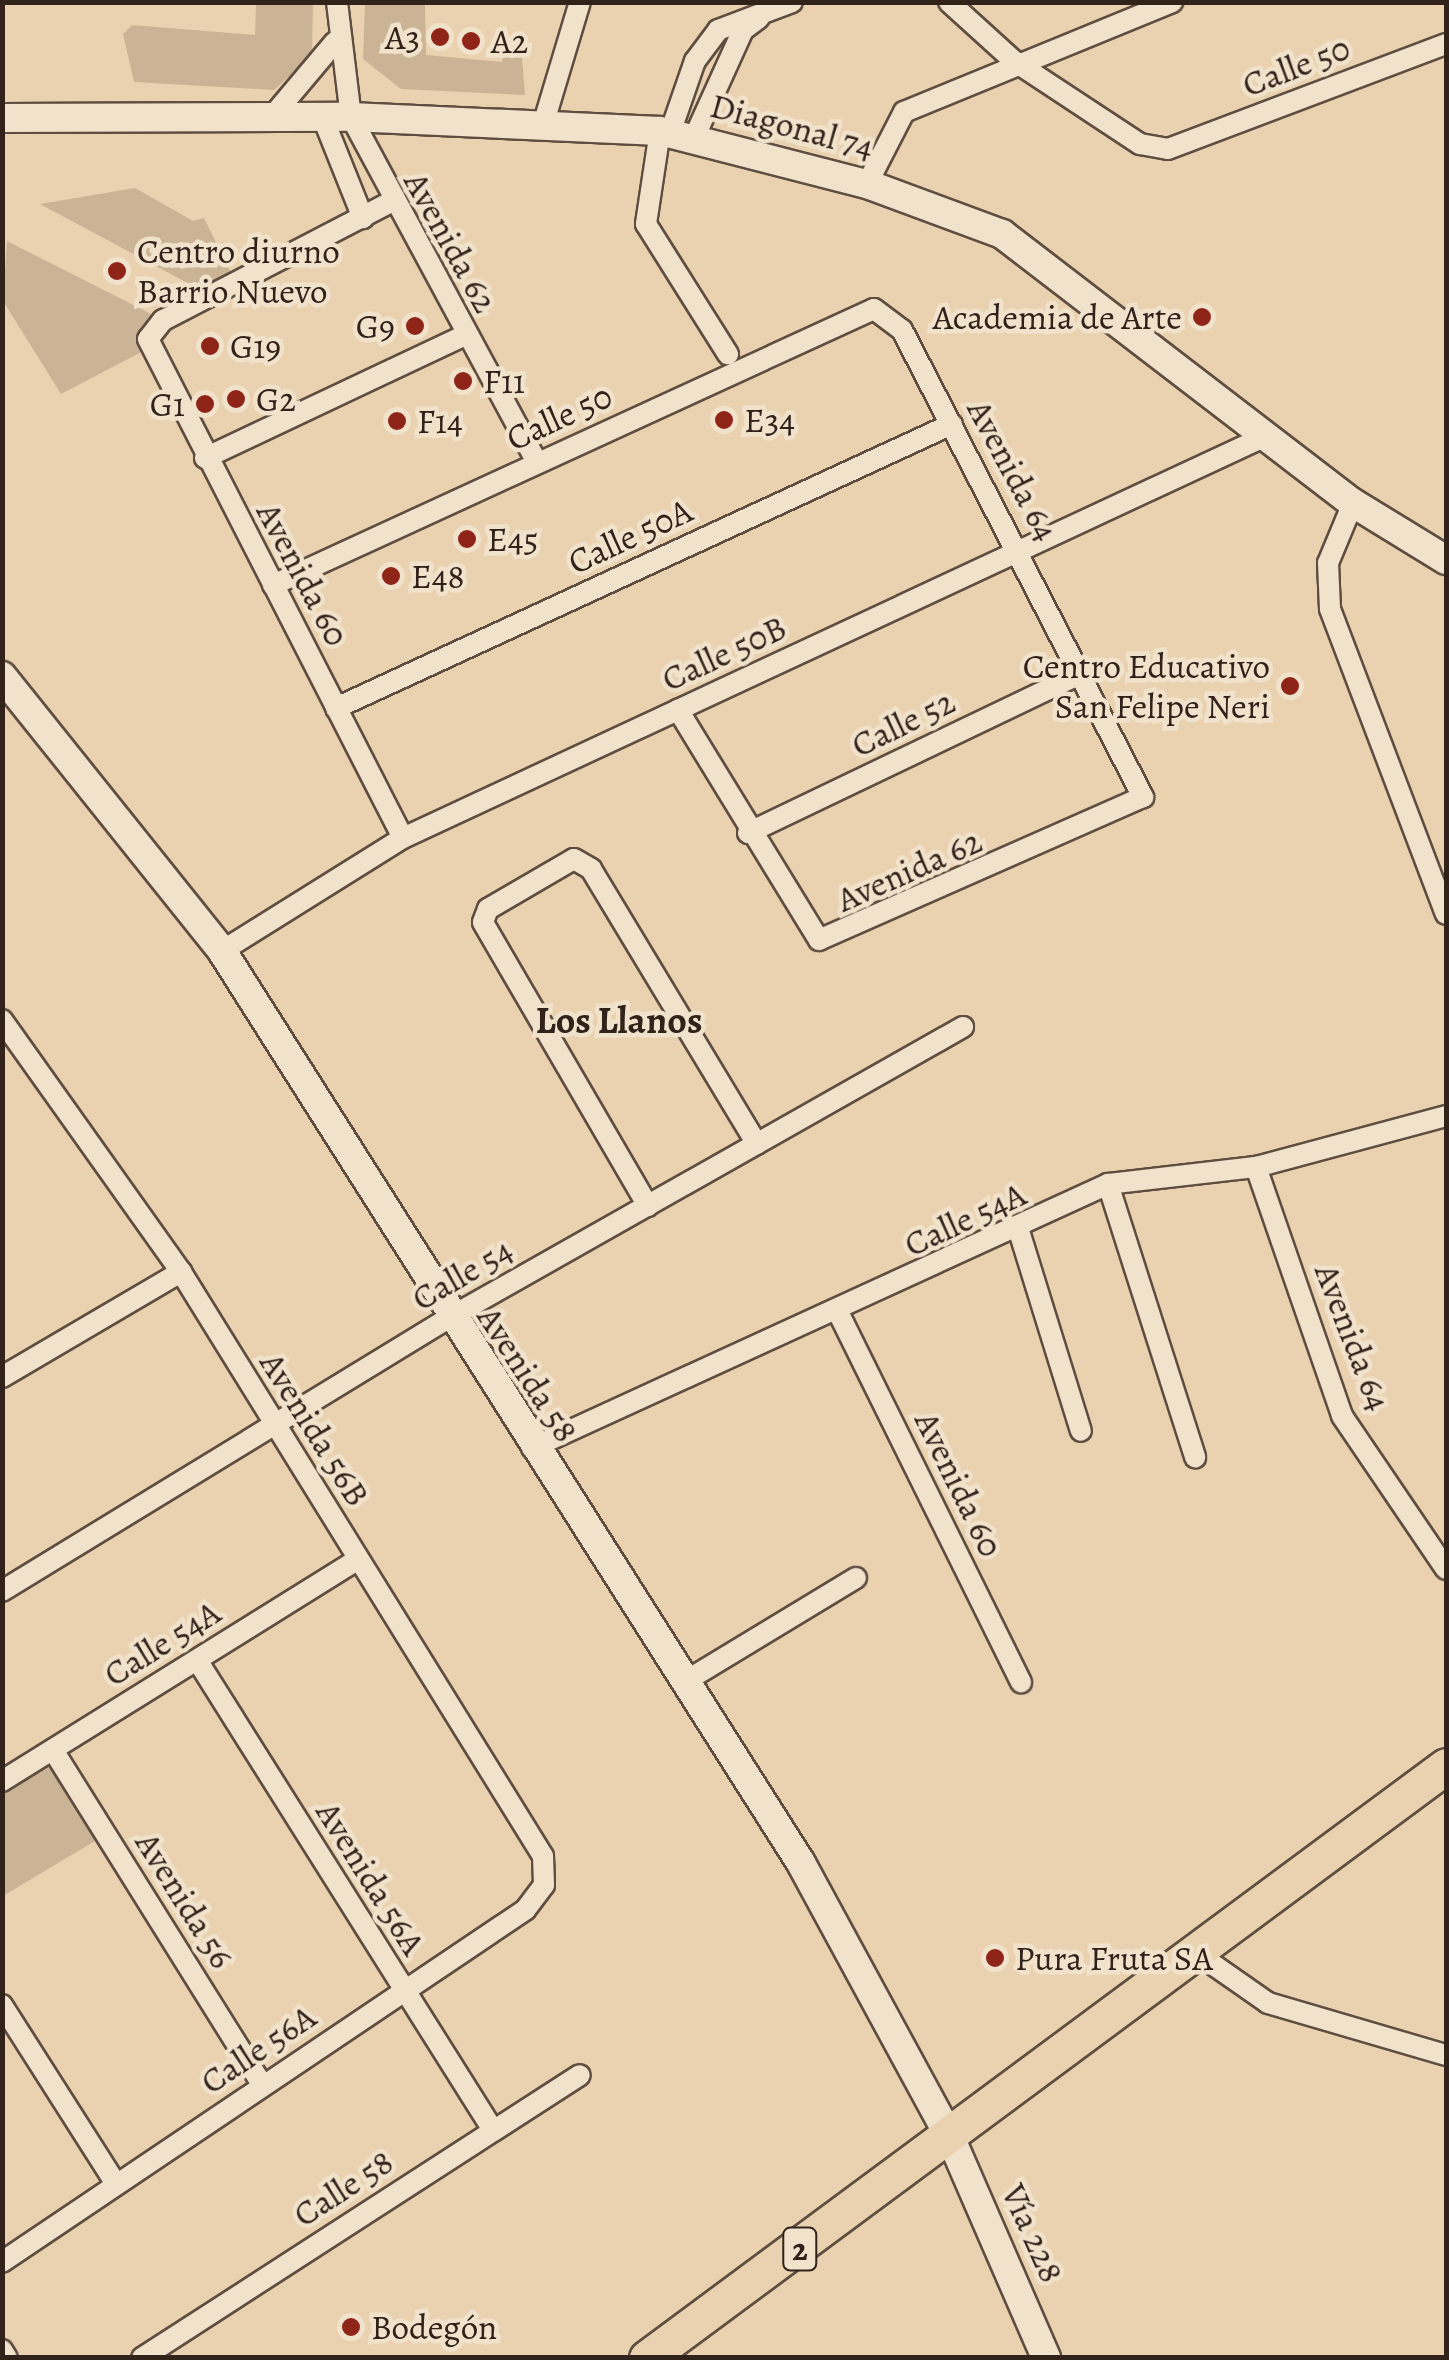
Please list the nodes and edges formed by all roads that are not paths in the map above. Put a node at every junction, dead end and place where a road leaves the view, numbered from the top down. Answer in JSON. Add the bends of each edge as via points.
{"nodes":[{"id":1,"x":337,"y":2,"type":"edge"},
{"id":2,"x":580,"y":2,"type":"edge"},
{"id":3,"x":792,"y":2,"type":"edge"},
{"id":4,"x":948,"y":2,"type":"edge"},
{"id":5,"x":1172,"y":2,"type":"edge"},
{"id":6,"x":766,"y":7,"type":"edge"},
{"id":7,"x":335,"y":42,"type":"junction"},
{"id":8,"x":1446,"y":44,"type":"edge"},
{"id":9,"x":1014,"y":61,"type":"junction"},
{"id":10,"x":2,"y":118,"type":"edge"},
{"id":11,"x":271,"y":118,"type":"junction"},
{"id":12,"x":337,"y":118,"type":"junction"},
{"id":13,"x":544,"y":124,"type":"junction"},
{"id":14,"x":674,"y":134,"type":"junction"},
{"id":15,"x":867,"y":184,"type":"junction"},
{"id":16,"x":391,"y":202,"type":"junction"},
{"id":17,"x":363,"y":218,"type":"junction"},
{"id":18,"x":874,"y":310,"type":"joint"},
{"id":19,"x":466,"y":336,"type":"junction"},
{"id":20,"x":728,"y":354,"type":"dead end"},
{"id":21,"x":952,"y":424,"type":"junction"},
{"id":22,"x":1266,"y":436,"type":"junction"},
{"id":23,"x":206,"y":458,"type":"junction"},
{"id":24,"x":536,"y":462,"type":"junction"},
{"id":25,"x":1353,"y":503,"type":"junction"},
{"id":26,"x":1019,"y":551,"type":"junction"},
{"id":27,"x":1446,"y":560,"type":"edge"},
{"id":28,"x":272,"y":585,"type":"junction"},
{"id":29,"x":1086,"y":671,"type":"junction"},
{"id":30,"x":2,"y":676,"type":"edge"},
{"id":31,"x":336,"y":708,"type":"junction"},
{"id":32,"x":678,"y":710,"type":"junction"},
{"id":33,"x":748,"y":833,"type":"junction"},
{"id":34,"x":403,"y":838,"type":"junction"},
{"id":35,"x":1446,"y":914,"type":"edge"},
{"id":36,"x":222,"y":951,"type":"junction"},
{"id":37,"x":2,"y":1020,"type":"edge"},
{"id":38,"x":963,"y":1027,"type":"dead end"},
{"id":39,"x":1446,"y":1116,"type":"edge"},
{"id":40,"x":757,"y":1144,"type":"junction"},
{"id":41,"x":1256,"y":1167,"type":"junction"},
{"id":42,"x":1108,"y":1184,"type":"junction"},
{"id":43,"x":648,"y":1206,"type":"junction"},
{"id":44,"x":1018,"y":1232,"type":"junction"},
{"id":45,"x":181,"y":1272,"type":"junction"},
{"id":46,"x":839,"y":1314,"type":"junction"},
{"id":47,"x":447,"y":1318,"type":"junction"},
{"id":48,"x":5,"y":1370,"type":"edge"},
{"id":49,"x":274,"y":1425,"type":"junction"},
{"id":50,"x":1081,"y":1431,"type":"dead end"},
{"id":51,"x":532,"y":1448,"type":"junction"},
{"id":52,"x":1195,"y":1457,"type":"dead end"},
{"id":53,"x":357,"y":1560,"type":"junction"},
{"id":54,"x":1446,"y":1569,"type":"edge"},
{"id":55,"x":856,"y":1578,"type":"dead end"},
{"id":56,"x":2,"y":1591,"type":"edge"},
{"id":57,"x":197,"y":1660,"type":"junction"},
{"id":58,"x":684,"y":1682,"type":"junction"},
{"id":59,"x":1021,"y":1682,"type":"dead end"},
{"id":60,"x":52,"y":1750,"type":"junction"},
{"id":61,"x":1446,"y":1766,"type":"edge"},
{"id":62,"x":2,"y":1781,"type":"edge"},
{"id":63,"x":544,"y":1885,"type":"joint"},
{"id":64,"x":1195,"y":1952,"type":"junction"},
{"id":65,"x":402,"y":1990,"type":"junction"},
{"id":66,"x":2,"y":2005,"type":"edge"},
{"id":67,"x":1446,"y":2055,"type":"edge"},
{"id":68,"x":580,"y":2075,"type":"dead end"},
{"id":69,"x":262,"y":2086,"type":"junction"},
{"id":70,"x":493,"y":2130,"type":"junction"},
{"id":71,"x":951,"y":2139,"type":"junction"},
{"id":72,"x":116,"y":2184,"type":"junction"},
{"id":73,"x":2,"y":2262,"type":"edge"},
{"id":74,"x":2,"y":2350,"type":"edge"},
{"id":75,"x":7,"y":2358,"type":"edge"},
{"id":76,"x":142,"y":2358,"type":"edge"},
{"id":77,"x":647,"y":2358,"type":"edge"},
{"id":78,"x":1046,"y":2358,"type":"edge"}],
"edges":[{"from":1,"to":7,"type":"street","name":"Avenida 62"},
{"from":2,"to":13,"type":"street"},
{"from":3,"to":6,"type":"street"},
{"from":4,"to":9,"type":"street"},
{"from":5,"to":9,"type":"street"},
{"from":6,"to":14,"type":"street","via":[[743,30]]},
{"from":6,"to":14,"type":"street","via":[[718,30],[695,61]]},
{"from":7,"to":11,"type":"street"},
{"from":7,"to":12,"type":"street","name":"Avenida 62"},
{"from":8,"to":9,"type":"street","name":"Calle 50","via":[[1168,149],[1140,144]]},
{"from":9,"to":15,"type":"street","via":[[904,112]]},
{"from":10,"to":11,"type":"main road","name":"Diagonal 74"},
{"from":11,"to":12,"type":"main road","name":"Diagonal 74"},
{"from":12,"to":13,"type":"main road","name":"Diagonal 74"},
{"from":12,"to":16,"type":"street","name":"Avenida 62"},
{"from":12,"to":17,"type":"street","name":"Avenida 62"},
{"from":13,"to":14,"type":"main road","name":"Diagonal 74"},
{"from":14,"to":15,"type":"main road","name":"Diagonal 74"},
{"from":14,"to":20,"type":"street","via":[[646,224]]},
{"from":15,"to":22,"type":"main road","name":"Diagonal 74","via":[[1002,234]]},
{"from":16,"to":17,"type":"street"},
{"from":16,"to":19,"type":"street","name":"Avenida 62"},
{"from":17,"to":23,"type":"street","name":"Avenida 60","via":[[164,320],[148,339]]},
{"from":18,"to":21,"type":"street","name":"Avenida 64","via":[[902,330]]},
{"from":18,"to":24,"type":"street","name":"Calle 50"},
{"from":19,"to":23,"type":"street"},
{"from":19,"to":24,"type":"street","name":"Avenida 62"},
{"from":21,"to":26,"type":"street","name":"Avenida 64"},
{"from":21,"to":31,"type":"street","name":"Calle 50A"},
{"from":22,"to":25,"type":"main road","name":"Diagonal 74"},
{"from":22,"to":26,"type":"street","name":"Calle 50B"},
{"from":23,"to":28,"type":"street","name":"Avenida 60"},
{"from":24,"to":28,"type":"street","name":"Calle 50"},
{"from":25,"to":27,"type":"main road","name":"Diagonal 74"},
{"from":25,"to":35,"type":"street","via":[[1328,563],[1330,608]]},
{"from":26,"to":29,"type":"street","name":"Avenida 64"},
{"from":26,"to":32,"type":"street","name":"Calle 50B"},
{"from":28,"to":31,"type":"street","name":"Avenida 60"},
{"from":29,"to":33,"type":"street","name":"Calle 52"},
{"from":29,"to":33,"type":"street","name":"Avenida 62","via":[[1142,788],[1138,803],[828,941],[808,932]]},
{"from":30,"to":36,"type":"main road","name":"Avenida 58"},
{"from":31,"to":34,"type":"street","name":"Avenida 60"},
{"from":32,"to":33,"type":"street","name":"Avenida 62"},
{"from":32,"to":34,"type":"street","name":"Calle 50B"},
{"from":34,"to":36,"type":"street","name":"Calle 50B"},
{"from":36,"to":47,"type":"main road","name":"Avenida 58"},
{"from":37,"to":45,"type":"street","name":"Avenida 56B"},
{"from":38,"to":40,"type":"street","name":"Calle 54"},
{"from":39,"to":41,"type":"street","name":"Calle 54A"},
{"from":40,"to":43,"type":"street","name":"Calle 54"},
{"from":40,"to":43,"type":"street","via":[[584,860],[488,909],[483,922]]},
{"from":41,"to":42,"type":"street","name":"Calle 54A"},
{"from":41,"to":54,"type":"street","name":"Avenida 64","via":[[1342,1416]]},
{"from":42,"to":44,"type":"street","name":"Calle 54A"},
{"from":42,"to":52,"type":"street"},
{"from":43,"to":47,"type":"street","name":"Calle 54"},
{"from":44,"to":46,"type":"street","name":"Calle 54A"},
{"from":44,"to":50,"type":"street"},
{"from":45,"to":48,"type":"street"},
{"from":45,"to":49,"type":"street","name":"Avenida 56B"},
{"from":46,"to":51,"type":"street","name":"Calle 54A"},
{"from":46,"to":59,"type":"street","name":"Avenida 60"},
{"from":47,"to":49,"type":"street","name":"Calle 54"},
{"from":47,"to":51,"type":"main road","name":"Avenida 58"},
{"from":49,"to":53,"type":"street","name":"Avenida 56B"},
{"from":49,"to":56,"type":"street","name":"Calle 54"},
{"from":51,"to":58,"type":"main road","name":"Avenida 58"},
{"from":53,"to":57,"type":"street","name":"Calle 54A"},
{"from":53,"to":63,"type":"street","name":"Avenida 56B","via":[[543,1856]]},
{"from":55,"to":58,"type":"street"},
{"from":57,"to":60,"type":"street","name":"Calle 54A"},
{"from":57,"to":65,"type":"street","name":"Avenida 56A"},
{"from":58,"to":71,"type":"main road","name":"Avenida 58","via":[[857,1958]]},
{"from":60,"to":62,"type":"street","name":"Calle 54A"},
{"from":60,"to":69,"type":"street","name":"Avenida 56"},
{"from":61,"to":64,"type":"highway","number":"2"},
{"from":63,"to":65,"type":"street","name":"Calle 56A","via":[[525,1910]]},
{"from":64,"to":67,"type":"street","via":[[1268,2003]]},
{"from":64,"to":71,"type":"highway","number":"2"},
{"from":65,"to":69,"type":"street","name":"Calle 56A"},
{"from":65,"to":70,"type":"street","name":"Avenida 56A"},
{"from":66,"to":72,"type":"street"},
{"from":68,"to":70,"type":"street","name":"Calle 58"},
{"from":69,"to":72,"type":"street","name":"Calle 56A"},
{"from":70,"to":76,"type":"street","name":"Calle 58"},
{"from":71,"to":77,"type":"highway","number":"2"},
{"from":71,"to":78,"type":"main road","name":"Vía 228"},
{"from":72,"to":73,"type":"street","name":"Calle 56A"},
{"from":74,"to":75,"type":"street"}]}
